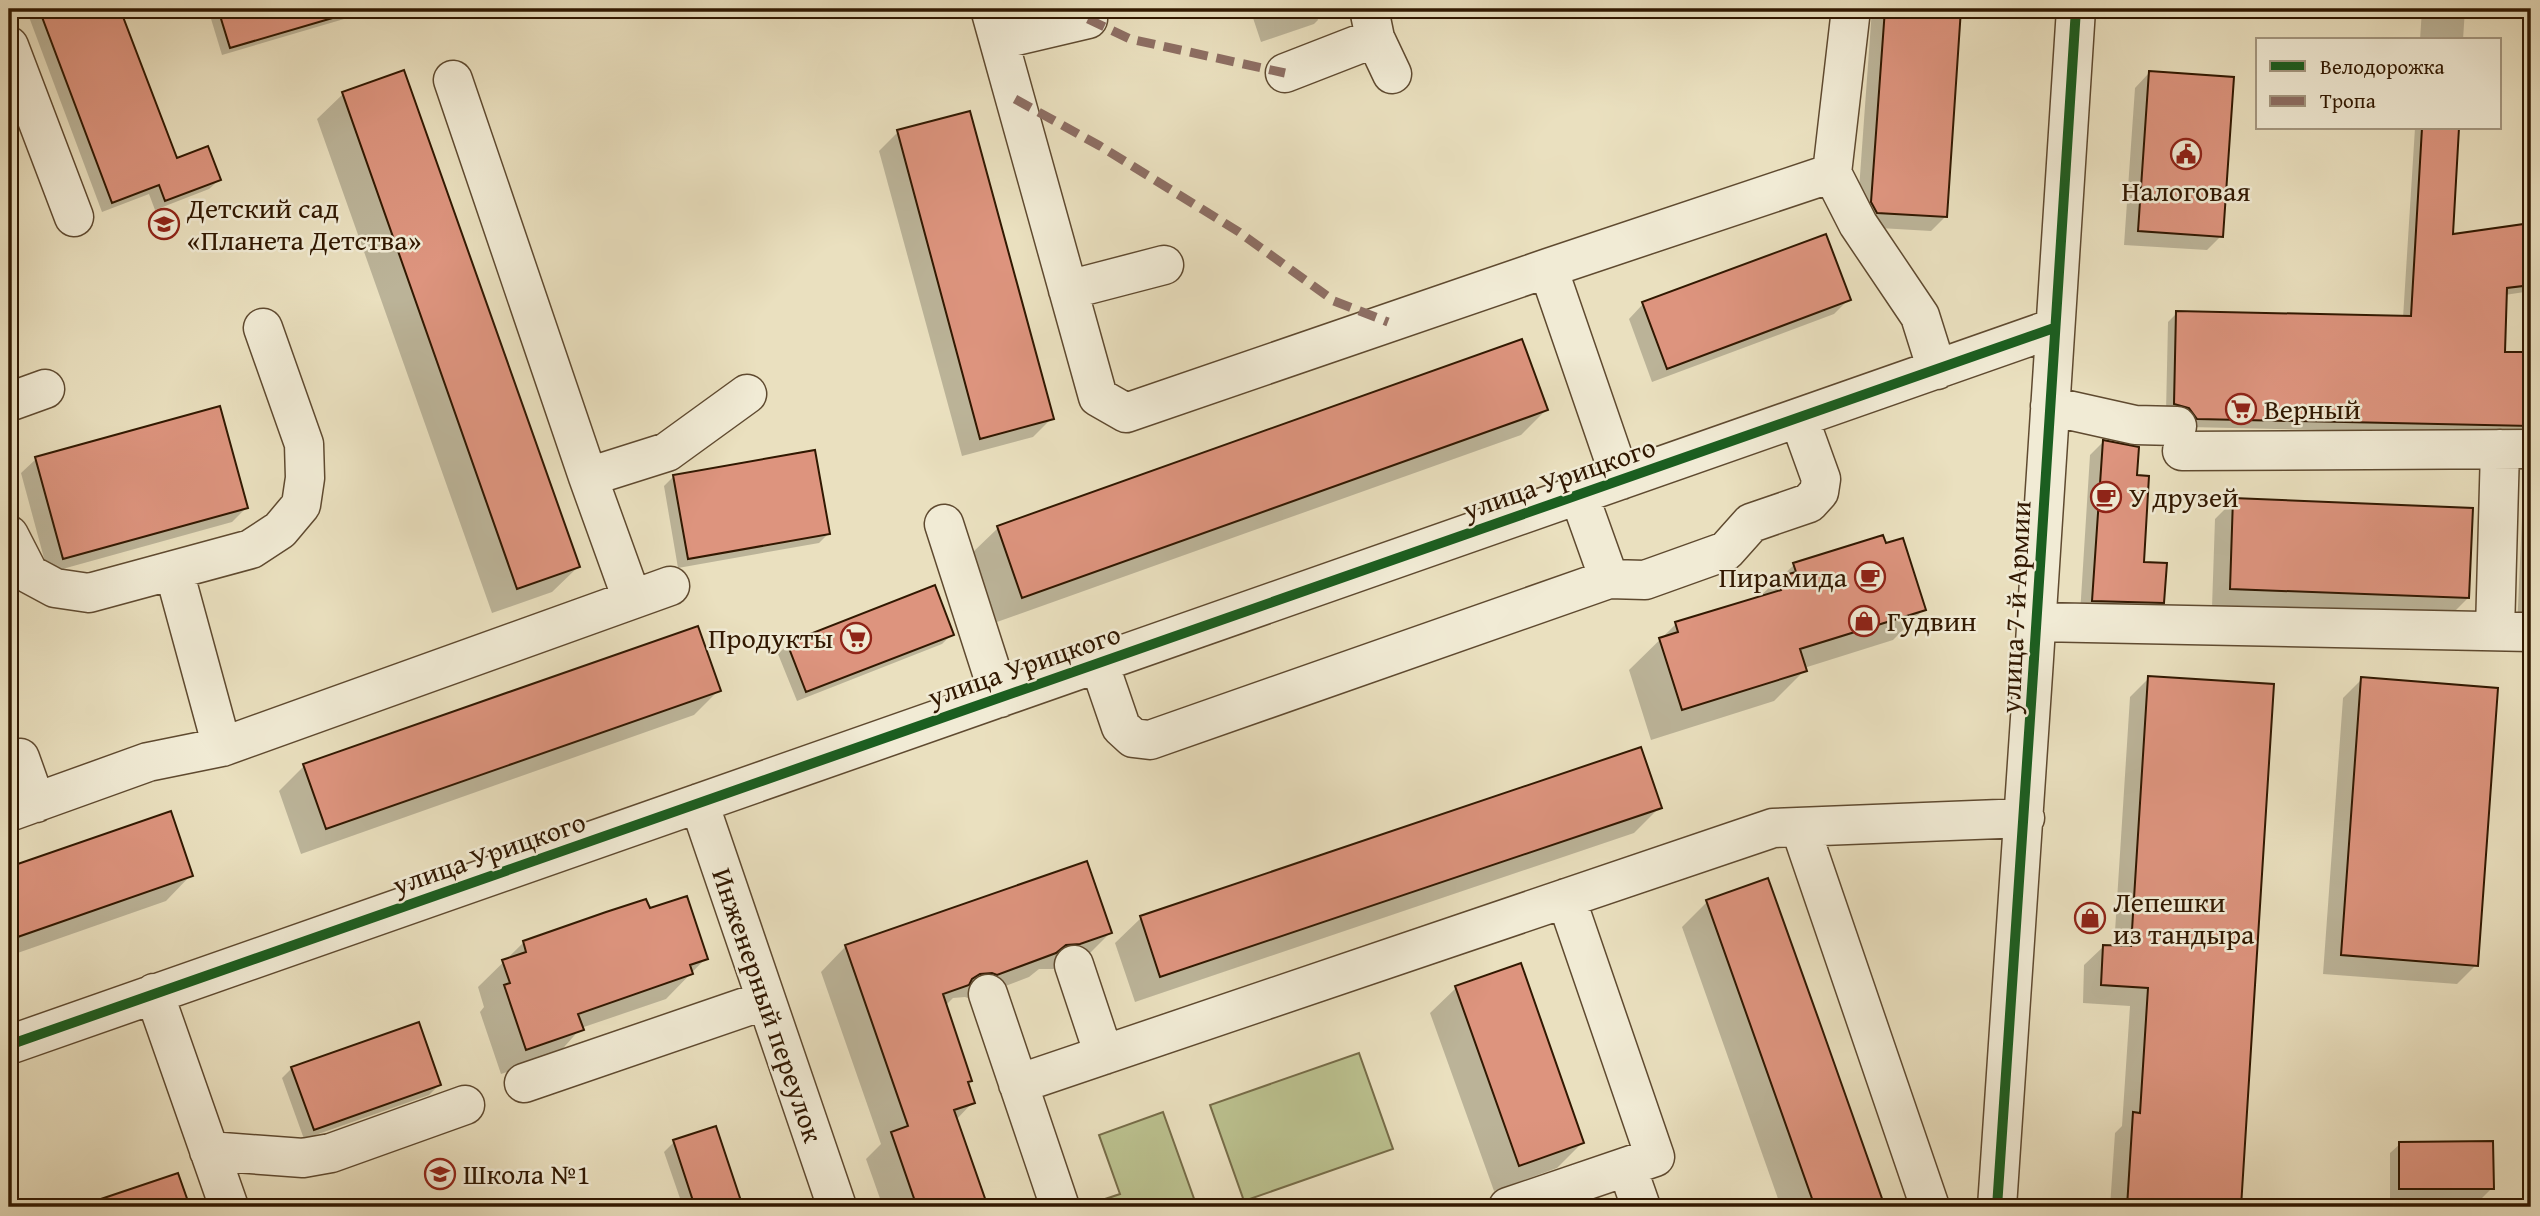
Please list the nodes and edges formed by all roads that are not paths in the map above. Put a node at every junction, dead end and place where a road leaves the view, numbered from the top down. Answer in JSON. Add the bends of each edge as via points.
{"nodes":[{"id":1,"x":1851,"y":9,"type":"edge"},
{"id":2,"x":2076,"y":9,"type":"edge"},
{"id":3,"x":1088,"y":19,"type":"dead end"},
{"id":4,"x":1372,"y":23,"type":"edge"},
{"id":5,"x":994,"y":24,"type":"edge"},
{"id":6,"x":9,"y":46,"type":"edge"},
{"id":7,"x":1285,"y":73,"type":"dead end"},
{"id":8,"x":1392,"y":74,"type":"dead end"},
{"id":9,"x":453,"y":80,"type":"dead end"},
{"id":10,"x":1832,"y":173,"type":"junction"},
{"id":11,"x":74,"y":217,"type":"dead end"},
{"id":12,"x":1164,"y":265,"type":"dead end"},
{"id":13,"x":1548,"y":268,"type":"junction"},
{"id":14,"x":1068,"y":290,"type":"junction"},
{"id":15,"x":263,"y":328,"type":"dead end"},
{"id":16,"x":2054,"y":328,"type":"junction"},
{"id":17,"x":1937,"y":370,"type":"junction"},
{"id":18,"x":46,"y":388,"type":"dead end"},
{"id":19,"x":747,"y":394,"type":"dead end"},
{"id":20,"x":9,"y":402,"type":"edge"},
{"id":21,"x":2050,"y":406,"type":"junction"},
{"id":22,"x":1799,"y":418,"type":"junction"},
{"id":23,"x":2516,"y":449,"type":"edge"},
{"id":24,"x":588,"y":477,"type":"junction"},
{"id":25,"x":1621,"y":480,"type":"junction"},
{"id":26,"x":1579,"y":495,"type":"junction"},
{"id":27,"x":944,"y":524,"type":"dead end"},
{"id":28,"x":9,"y":535,"type":"edge"},
{"id":29,"x":174,"y":571,"type":"junction"},
{"id":30,"x":1609,"y":579,"type":"junction"},
{"id":31,"x":670,"y":586,"type":"dead end"},
{"id":32,"x":632,"y":599,"type":"junction"},
{"id":33,"x":2037,"y":622,"type":"junction"},
{"id":34,"x":2513,"y":631,"type":"edge"},
{"id":35,"x":1099,"y":663,"type":"junction"},
{"id":36,"x":1000,"y":698,"type":"junction"},
{"id":37,"x":222,"y":747,"type":"junction"},
{"id":38,"x":20,"y":758,"type":"dead end"},
{"id":39,"x":699,"y":803,"type":"junction"},
{"id":40,"x":22,"y":807,"type":"edge"},
{"id":41,"x":2025,"y":818,"type":"junction"},
{"id":42,"x":1800,"y":827,"type":"junction"},
{"id":43,"x":1566,"y":898,"type":"junction"},
{"id":44,"x":1074,"y":965,"type":"dead end"},
{"id":45,"x":154,"y":993,"type":"junction"},
{"id":46,"x":988,"y":994,"type":"dead end"},
{"id":47,"x":766,"y":1000,"type":"junction"},
{"id":48,"x":9,"y":1045,"type":"edge"},
{"id":49,"x":1104,"y":1055,"type":"junction"},
{"id":50,"x":524,"y":1083,"type":"dead end"},
{"id":51,"x":1018,"y":1084,"type":"junction"},
{"id":52,"x":465,"y":1105,"type":"dead end"},
{"id":53,"x":209,"y":1150,"type":"junction"},
{"id":54,"x":1627,"y":1167,"type":"junction"},
{"id":55,"x":825,"y":1204,"type":"edge"},
{"id":56,"x":229,"y":1207,"type":"edge"},
{"id":57,"x":1060,"y":1207,"type":"edge"},
{"id":58,"x":1508,"y":1207,"type":"edge"},
{"id":59,"x":1641,"y":1207,"type":"edge"},
{"id":60,"x":1930,"y":1207,"type":"edge"},
{"id":61,"x":1997,"y":1207,"type":"edge"}],
"edges":[{"from":1,"to":10,"type":"street"},
{"from":2,"to":16,"type":"street","name":"улица 7-й Армии"},
{"from":3,"to":5,"type":"street"},
{"from":4,"to":7,"type":"street"},
{"from":4,"to":8,"type":"street"},
{"from":5,"to":14,"type":"street"},
{"from":6,"to":11,"type":"street"},
{"from":9,"to":24,"type":"street"},
{"from":10,"to":13,"type":"street"},
{"from":10,"to":17,"type":"street","via":[[1858,224],[1920,316]]},
{"from":12,"to":14,"type":"street"},
{"from":13,"to":14,"type":"street","via":[[1126,413],[1098,397]]},
{"from":13,"to":25,"type":"street"},
{"from":15,"to":29,"type":"street","via":[[304,444],[301,505],[280,530],[251,549]]},
{"from":16,"to":17,"type":"street","name":"улица Урицкого"},
{"from":16,"to":21,"type":"street","name":"улица 7-й Армии"},
{"from":17,"to":22,"type":"street","name":"улица Урицкого"},
{"from":18,"to":20,"type":"street"},
{"from":19,"to":24,"type":"street","via":[[667,452]]},
{"from":21,"to":23,"type":"street","via":[[2180,438]]},
{"from":21,"to":33,"type":"street","name":"улица 7-й Армии"},
{"from":22,"to":25,"type":"street","name":"улица Урицкого"},
{"from":22,"to":30,"type":"street","via":[[1821,479],[1819,492],[1809,503],[1751,523],[1726,551],[1645,580]]},
{"from":23,"to":34,"type":"street"},
{"from":24,"to":32,"type":"street"},
{"from":25,"to":26,"type":"street","name":"улица Урицкого"},
{"from":26,"to":30,"type":"street"},
{"from":26,"to":35,"type":"street","name":"улица Урицкого"},
{"from":27,"to":36,"type":"street"},
{"from":28,"to":29,"type":"street","via":[[29,574],[55,588],[89,593]]},
{"from":29,"to":37,"type":"street"},
{"from":30,"to":35,"type":"street","via":[[1150,740],[1133,738],[1122,727]]},
{"from":31,"to":32,"type":"street"},
{"from":32,"to":37,"type":"street"},
{"from":33,"to":34,"type":"street"},
{"from":33,"to":41,"type":"street","name":"улица 7-й Армии"},
{"from":35,"to":36,"type":"street","name":"улица Урицкого"},
{"from":36,"to":39,"type":"street","name":"улица Урицкого"},
{"from":37,"to":40,"type":"street","via":[[148,762]]},
{"from":38,"to":40,"type":"street"},
{"from":39,"to":45,"type":"street","name":"улица Урицкого"},
{"from":39,"to":47,"type":"street","name":"Инженерный переулок"},
{"from":41,"to":42,"type":"street"},
{"from":41,"to":61,"type":"street","name":"улица 7-й Армии"},
{"from":42,"to":43,"type":"street","via":[[1773,828]]},
{"from":42,"to":60,"type":"street"},
{"from":43,"to":49,"type":"street"},
{"from":43,"to":54,"type":"street","via":[[1655,1157]]},
{"from":44,"to":49,"type":"street"},
{"from":45,"to":48,"type":"street","name":"улица Урицкого"},
{"from":45,"to":53,"type":"street"},
{"from":46,"to":51,"type":"street"},
{"from":47,"to":50,"type":"street"},
{"from":47,"to":55,"type":"street","name":"Инженерный переулок"},
{"from":49,"to":51,"type":"street"},
{"from":51,"to":57,"type":"street"},
{"from":52,"to":53,"type":"street","via":[[331,1153],[303,1158]]},
{"from":53,"to":56,"type":"street"},
{"from":54,"to":58,"type":"street"},
{"from":54,"to":59,"type":"street"}]}
